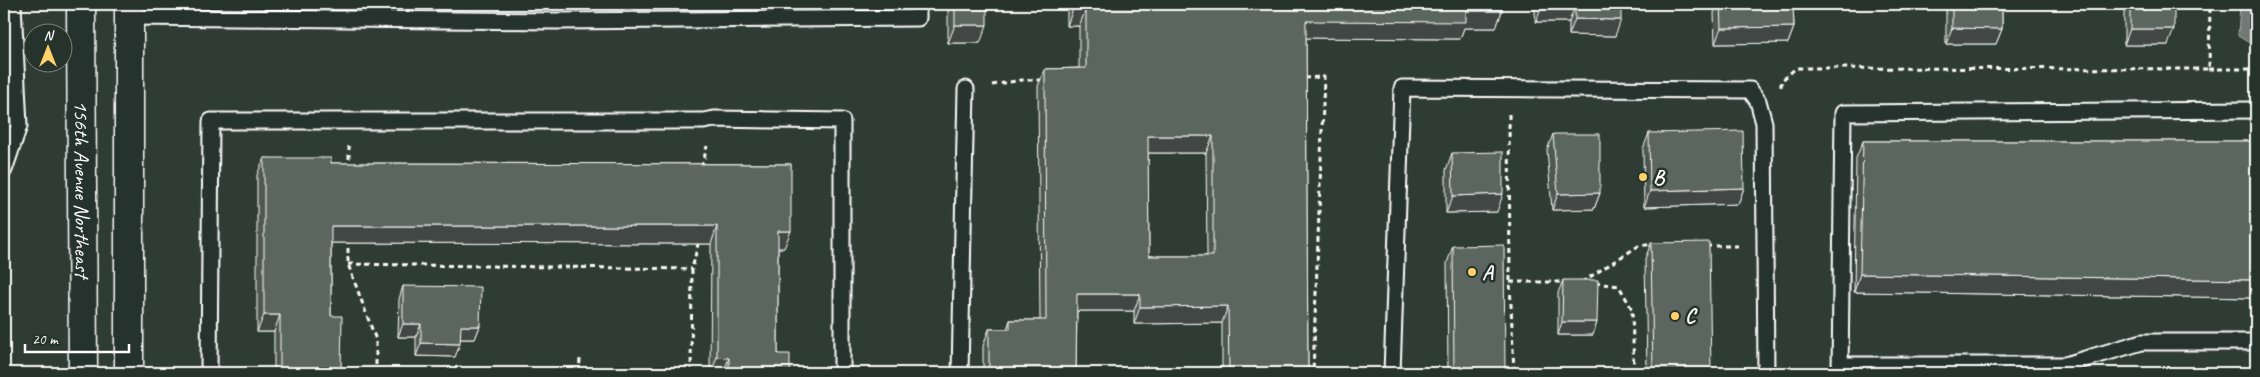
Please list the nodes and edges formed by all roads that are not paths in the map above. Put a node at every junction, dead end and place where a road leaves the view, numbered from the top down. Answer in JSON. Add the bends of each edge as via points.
{"nodes":[{"id":1,"x":13,"y":4,"type":"edge"},
{"id":2,"x":81,"y":4,"type":"edge"},
{"id":3,"x":918,"y":4,"type":"edge"},
{"id":4,"x":129,"y":10,"type":"edge"},
{"id":5,"x":966,"y":89,"type":"road end"},
{"id":6,"x":2256,"y":110,"type":"edge"},
{"id":7,"x":4,"y":170,"type":"edge"},
{"id":8,"x":84,"y":307,"type":"junction"},
{"id":9,"x":2256,"y":342,"type":"edge"},
{"id":10,"x":1840,"y":369,"type":"edge"},
{"id":11,"x":83,"y":373,"type":"edge"},
{"id":12,"x":102,"y":373,"type":"edge"},
{"id":13,"x":129,"y":373,"type":"edge"},
{"id":14,"x":209,"y":373,"type":"edge"},
{"id":15,"x":842,"y":373,"type":"edge"},
{"id":16,"x":960,"y":373,"type":"edge"},
{"id":17,"x":1392,"y":373,"type":"edge"},
{"id":18,"x":1766,"y":373,"type":"edge"}],
"edges":[{"from":1,"to":7,"type":"lane","via":[[18,126]]},
{"from":2,"to":8,"type":"main road","name":"156th Avenue Northeast"},
{"from":3,"to":4,"type":"lane","via":[[918,18],[556,21]]},
{"from":4,"to":13,"type":"main road"},
{"from":5,"to":16,"type":"lane"},
{"from":6,"to":10,"type":"lane","via":[[1843,113]]},
{"from":8,"to":11,"type":"main road","name":"156th Avenue Northeast"},
{"from":8,"to":12,"type":"main road","via":[[102,334]]},
{"from":9,"to":10,"type":"lane","via":[[2142,342],[2065,365]]},
{"from":14,"to":15,"type":"lane","via":[[211,122],[714,119],[842,122]]},
{"from":17,"to":18,"type":"lane","via":[[1402,88],[1750,90],[1758,101],[1764,123]]}]}
